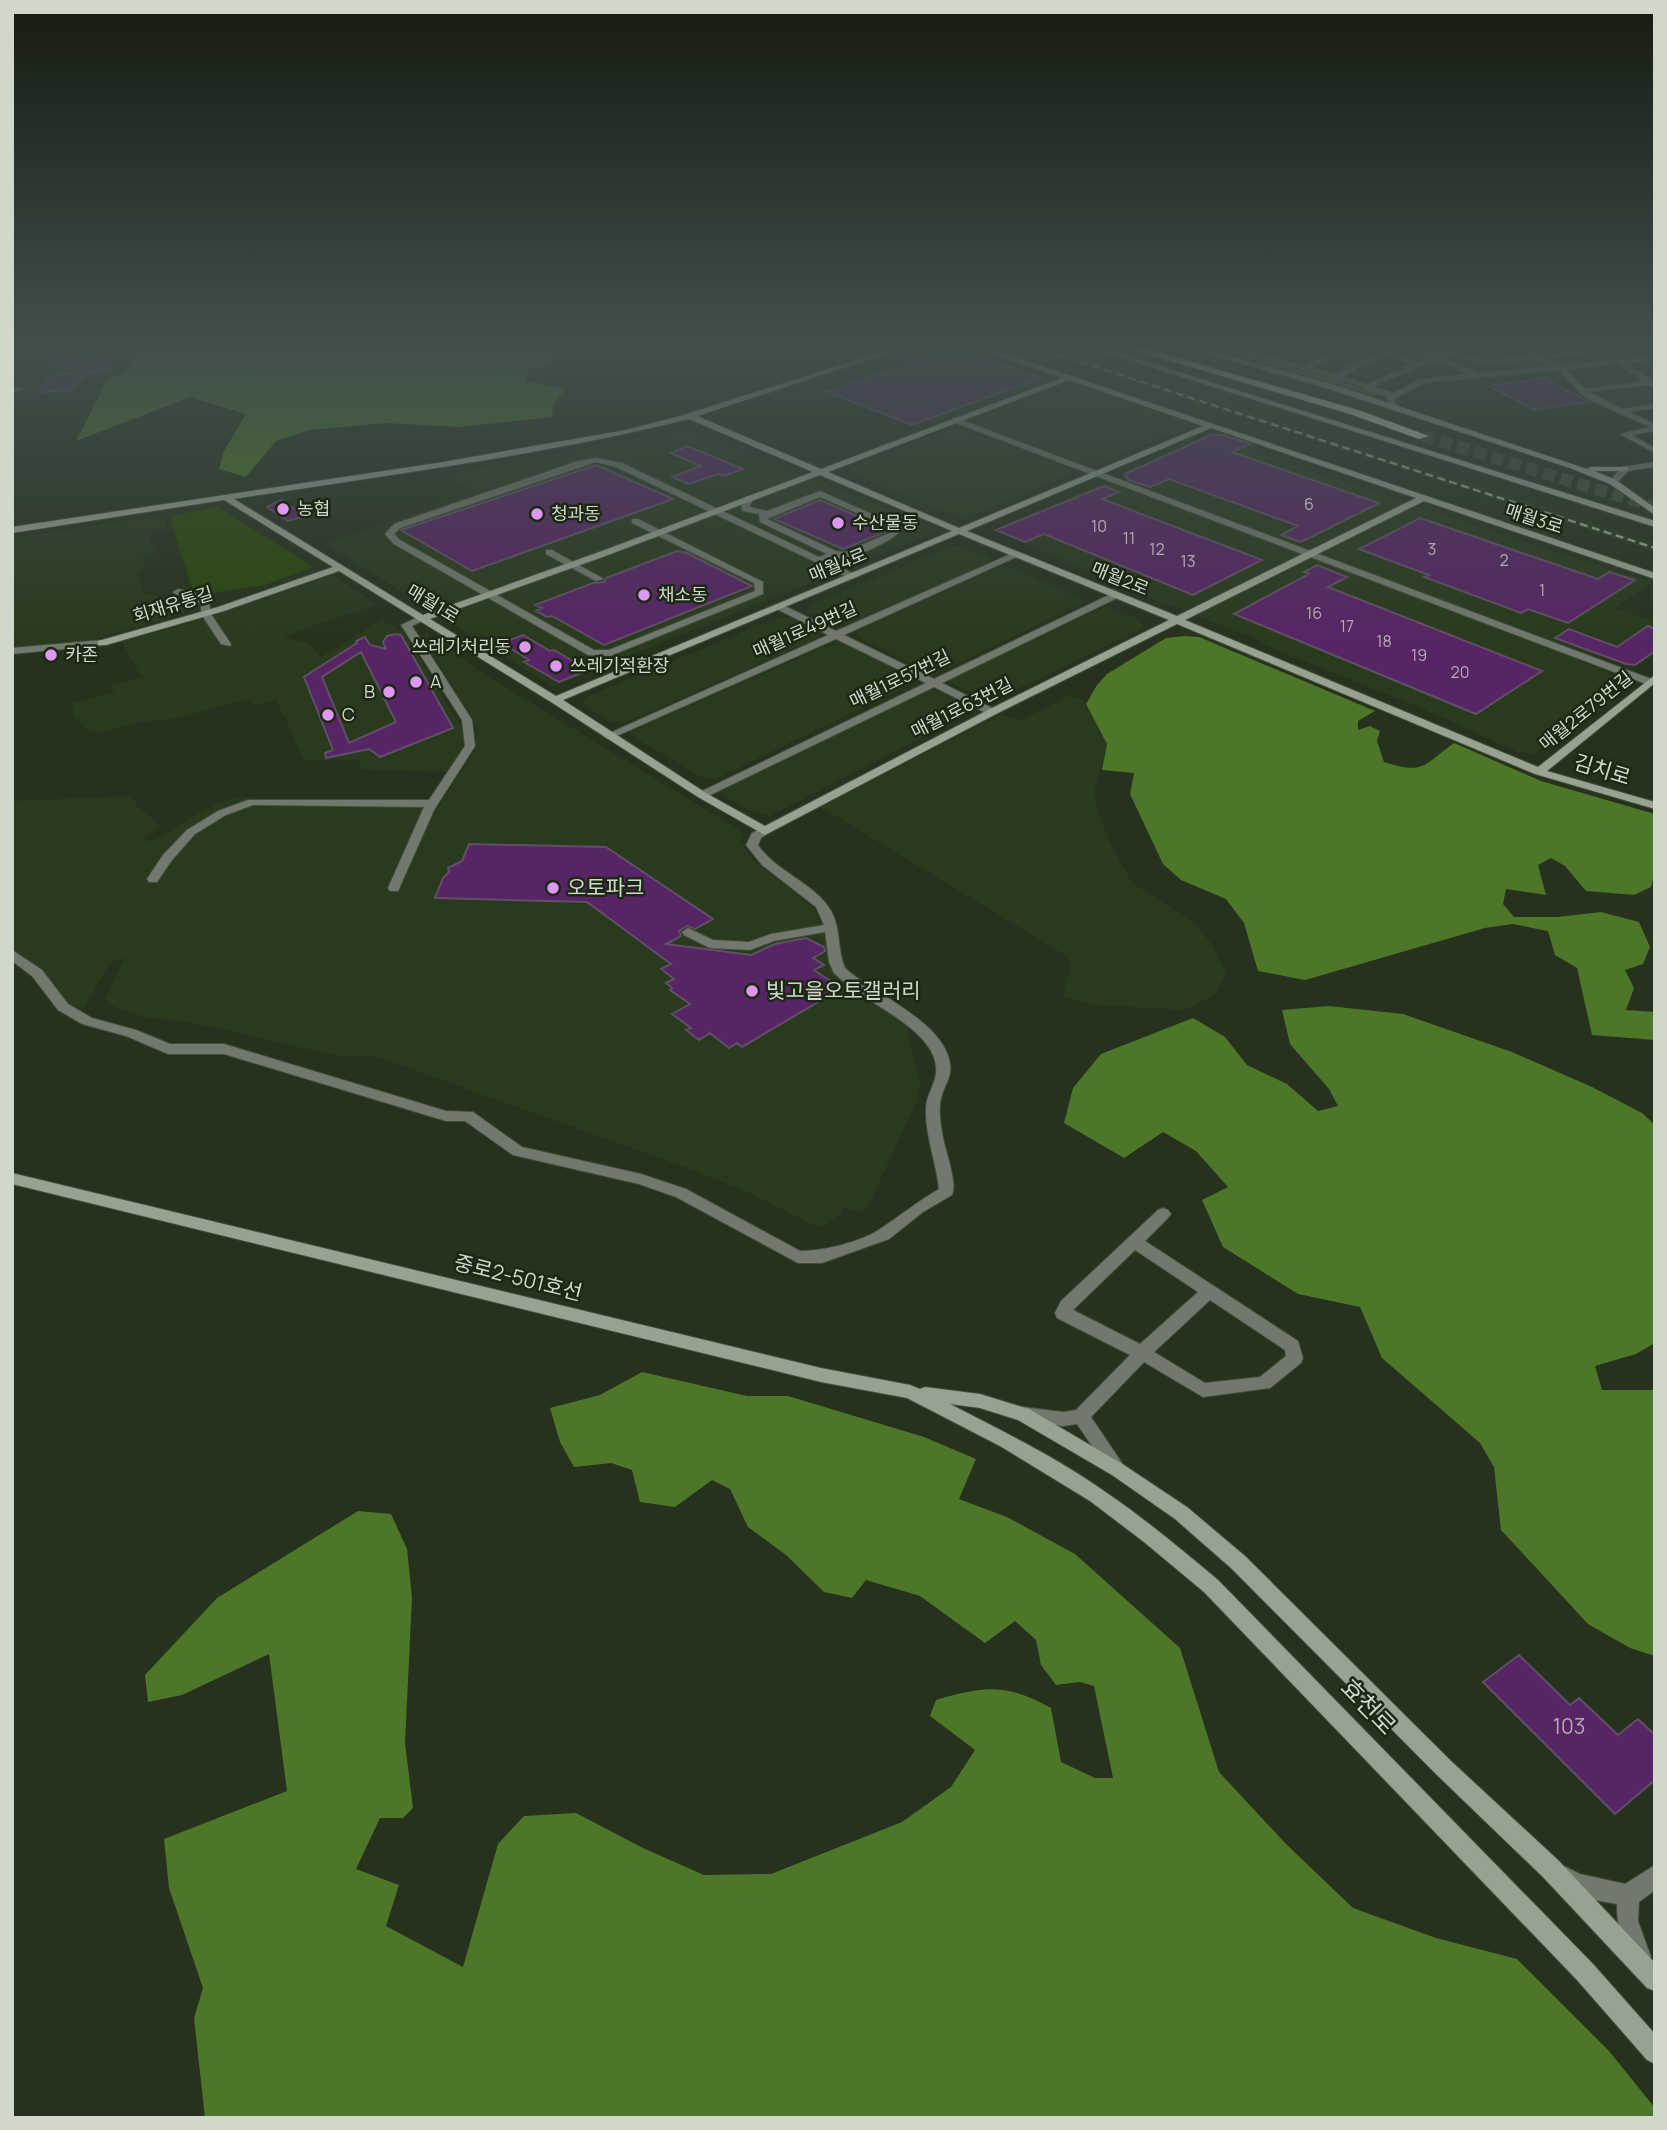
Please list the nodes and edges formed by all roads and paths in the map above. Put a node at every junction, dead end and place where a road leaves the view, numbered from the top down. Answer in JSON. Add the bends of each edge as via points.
{"nodes":[{"id":1,"x":570,"y":442,"type":"edge"},
{"id":2,"x":752,"y":442,"type":"edge"},
{"id":3,"x":896,"y":442,"type":"edge"},
{"id":4,"x":1015,"y":442,"type":"edge"},
{"id":5,"x":1170,"y":442,"type":"edge"},
{"id":6,"x":1259,"y":442,"type":"edge"},
{"id":7,"x":1398,"y":442,"type":"edge"},
{"id":8,"x":1501,"y":442,"type":"edge"},
{"id":9,"x":1639,"y":442,"type":"edge"},
{"id":10,"x":1655,"y":451,"type":"edge"},
{"id":11,"x":1655,"y":464,"type":"edge"},
{"id":12,"x":1573,"y":466,"type":"junction"},
{"id":13,"x":1625,"y":469,"type":"junction"},
{"id":14,"x":820,"y":471,"type":"junction"},
{"id":15,"x":1095,"y":473,"type":"junction"},
{"id":16,"x":1613,"y":482,"type":"junction"},
{"id":17,"x":806,"y":495,"type":"dead end"},
{"id":18,"x":225,"y":497,"type":"junction"},
{"id":19,"x":750,"y":498,"type":"junction"},
{"id":20,"x":1423,"y":498,"type":"junction"},
{"id":21,"x":716,"y":512,"type":"junction"},
{"id":22,"x":768,"y":512,"type":"junction"},
{"id":23,"x":1655,"y":512,"type":"edge"},
{"id":24,"x":635,"y":521,"type":"dead end"},
{"id":25,"x":1655,"y":524,"type":"edge"},
{"id":26,"x":12,"y":530,"type":"edge"},
{"id":27,"x":959,"y":531,"type":"junction"},
{"id":28,"x":659,"y":533,"type":"junction"},
{"id":29,"x":550,"y":552,"type":"dead end"},
{"id":30,"x":834,"y":554,"type":"junction"},
{"id":31,"x":1312,"y":554,"type":"junction"},
{"id":32,"x":1016,"y":555,"type":"junction"},
{"id":33,"x":819,"y":561,"type":"junction"},
{"id":34,"x":573,"y":565,"type":"junction"},
{"id":35,"x":339,"y":568,"type":"junction"},
{"id":36,"x":850,"y":576,"type":"junction"},
{"id":37,"x":1655,"y":576,"type":"edge"},
{"id":38,"x":599,"y":579,"type":"dead end"},
{"id":39,"x":178,"y":592,"type":"dead end"},
{"id":40,"x":488,"y":595,"type":"junction"},
{"id":41,"x":1114,"y":596,"type":"junction"},
{"id":42,"x":780,"y":607,"type":"junction"},
{"id":43,"x":206,"y":614,"type":"junction"},
{"id":44,"x":423,"y":618,"type":"junction"},
{"id":45,"x":1177,"y":620,"type":"junction"},
{"id":46,"x":839,"y":634,"type":"junction"},
{"id":47,"x":226,"y":644,"type":"dead end"},
{"id":48,"x":12,"y":651,"type":"edge"},
{"id":49,"x":1652,"y":680,"type":"edge"},
{"id":50,"x":933,"y":682,"type":"junction"},
{"id":51,"x":555,"y":700,"type":"junction"},
{"id":52,"x":992,"y":712,"type":"junction"},
{"id":53,"x":608,"y":736,"type":"junction"},
{"id":54,"x":1539,"y":772,"type":"junction"},
{"id":55,"x":702,"y":795,"type":"junction"},
{"id":56,"x":434,"y":804,"type":"junction"},
{"id":57,"x":1655,"y":806,"type":"edge"},
{"id":58,"x":765,"y":831,"type":"junction"},
{"id":59,"x":153,"y":879,"type":"dead end"},
{"id":60,"x":394,"y":888,"type":"dead end"},
{"id":61,"x":832,"y":928,"type":"junction"},
{"id":62,"x":688,"y":932,"type":"dead end"},
{"id":63,"x":12,"y":954,"type":"edge"},
{"id":64,"x":12,"y":1178,"type":"edge"},
{"id":65,"x":1163,"y":1214,"type":"dead end"},
{"id":66,"x":1135,"y":1242,"type":"junction"},
{"id":67,"x":1210,"y":1291,"type":"junction"},
{"id":68,"x":1142,"y":1353,"type":"junction"},
{"id":69,"x":910,"y":1392,"type":"junction"},
{"id":70,"x":1023,"y":1413,"type":"junction"},
{"id":71,"x":1082,"y":1416,"type":"junction"},
{"id":72,"x":1006,"y":1441,"type":"joint"},
{"id":73,"x":1118,"y":1470,"type":"junction"},
{"id":74,"x":1551,"y":1869,"type":"junction"},
{"id":75,"x":1655,"y":1876,"type":"edge"},
{"id":76,"x":1628,"y":1896,"type":"junction"},
{"id":77,"x":1650,"y":1974,"type":"edge"},
{"id":78,"x":1655,"y":2052,"type":"edge"}],
"edges":[{"from":1,"to":18,"type":"street"},
{"from":2,"to":14,"type":"street","name":"매월2로"},
{"from":3,"to":14,"type":"street"},
{"from":4,"to":15,"type":"street"},
{"from":5,"to":15,"type":"street","name":"매월4로"},
{"from":6,"to":20,"type":"street","name":"매월3로"},
{"from":7,"to":25,"type":"street"},
{"from":8,"to":12,"type":"street"},
{"from":9,"to":10,"type":"street"},
{"from":11,"to":13,"type":"street"},
{"from":12,"to":13,"type":"street"},
{"from":12,"to":16,"type":"street"},
{"from":13,"to":16,"type":"street"},
{"from":14,"to":19,"type":"street"},
{"from":14,"to":27,"type":"street","name":"매월2로"},
{"from":15,"to":27,"type":"street","name":"매월4로"},
{"from":15,"to":31,"type":"street"},
{"from":16,"to":23,"type":"street"},
{"from":17,"to":22,"type":"street","via":[[779,503]]},
{"from":18,"to":26,"type":"street"},
{"from":18,"to":35,"type":"street","name":"매월1로"},
{"from":19,"to":21,"type":"street"},
{"from":19,"to":22,"type":"street","via":[[746,509]]},
{"from":20,"to":31,"type":"street","name":"매월1로63번길"},
{"from":20,"to":37,"type":"street","name":"매월3로"},
{"from":21,"to":28,"type":"street"},
{"from":21,"to":33,"type":"street"},
{"from":21,"to":40,"type":"street","via":[[619,465],[596,460],[397,526],[390,533]]},
{"from":22,"to":30,"type":"street","via":[[763,520]]},
{"from":22,"to":30,"type":"street","via":[[820,494],[899,528],[895,534],[846,555]]},
{"from":24,"to":28,"type":"street"},
{"from":27,"to":32,"type":"street","name":"매월2로"},
{"from":27,"to":36,"type":"street","name":"매월4로"},
{"from":28,"to":34,"type":"street"},
{"from":28,"to":40,"type":"street","via":[[758,582],[760,593],[600,654],[586,651]]},
{"from":29,"to":34,"type":"street"},
{"from":30,"to":33,"type":"street"},
{"from":31,"to":45,"type":"street","name":"매월1로63번길"},
{"from":31,"to":49,"type":"street"},
{"from":32,"to":41,"type":"street","name":"매월2로"},
{"from":32,"to":46,"type":"street","name":"매월1로49번길"},
{"from":33,"to":36,"type":"street"},
{"from":34,"to":38,"type":"street"},
{"from":34,"to":40,"type":"street"},
{"from":35,"to":43,"type":"street","name":"회재유통길"},
{"from":35,"to":44,"type":"street","name":"매월1로"},
{"from":36,"to":42,"type":"street","name":"매월4로"},
{"from":39,"to":43,"type":"street","via":[[201,598]]},
{"from":40,"to":44,"type":"street"},
{"from":41,"to":45,"type":"street","name":"매월2로"},
{"from":41,"to":50,"type":"street","name":"매월1로57번길"},
{"from":42,"to":46,"type":"street"},
{"from":42,"to":51,"type":"street","name":"매월4로"},
{"from":43,"to":47,"type":"street"},
{"from":43,"to":48,"type":"street","name":"회재유통길","via":[[102,643]]},
{"from":44,"to":51,"type":"street","name":"매월1로"},
{"from":44,"to":56,"type":"street","via":[[406,625],[470,731],[469,750]]},
{"from":45,"to":52,"type":"street","name":"매월1로63번길"},
{"from":45,"to":54,"type":"street","name":"매월2로"},
{"from":46,"to":50,"type":"street"},
{"from":46,"to":53,"type":"street","name":"매월1로49번길"},
{"from":49,"to":54,"type":"street","name":"매월2로79번길"},
{"from":50,"to":52,"type":"street"},
{"from":50,"to":55,"type":"street","name":"매월1로57번길"},
{"from":51,"to":53,"type":"street","name":"매월1로"},
{"from":52,"to":58,"type":"street","name":"매월1로63번길"},
{"from":53,"to":55,"type":"street","name":"매월1로"},
{"from":54,"to":57,"type":"street","name":"김치로"},
{"from":55,"to":58,"type":"street","name":"매월1로"},
{"from":56,"to":59,"type":"street","via":[[252,802],[191,832]]},
{"from":56,"to":60,"type":"street"},
{"from":58,"to":61,"type":"street","via":[[753,840],[756,852],[820,905]]},
{"from":61,"to":62,"type":"street","via":[[750,946],[710,944]]},
{"from":61,"to":63,"type":"street","via":[[838,969],[909,1020],[943,1059],[934,1120],[947,1191],[883,1235],[822,1257],[797,1256],[681,1193],[519,1151],[468,1116],[446,1116],[224,1049],[168,1049],[87,1021],[64,1007],[37,973]]},
{"from":64,"to":69,"type":"street","name":"중로2-501호선","via":[[821,1376]]},
{"from":65,"to":66,"type":"street"},
{"from":66,"to":67,"type":"street"},
{"from":66,"to":68,"type":"street","via":[[1063,1313]]},
{"from":67,"to":68,"type":"street"},
{"from":67,"to":68,"type":"street","via":[[1292,1346],[1294,1358],[1264,1383],[1203,1390]]},
{"from":68,"to":71,"type":"street"},
{"from":69,"to":70,"type":"street","name":"효천로","via":[[980,1401]]},
{"from":69,"to":72,"type":"street","name":"중로2-501호선"},
{"from":70,"to":71,"type":"street","via":[[1063,1419]]},
{"from":70,"to":73,"type":"street","name":"효천로"},
{"from":71,"to":73,"type":"street"},
{"from":72,"to":78,"type":"street","name":"효천로","via":[[1096,1495],[1211,1586],[1585,1972]]},
{"from":73,"to":74,"type":"street","name":"효천로","via":[[1181,1513],[1238,1562]]},
{"from":74,"to":76,"type":"street","via":[[1576,1884]]},
{"from":74,"to":77,"type":"street","name":"효천로"},
{"from":75,"to":76,"type":"street"},
{"from":76,"to":77,"type":"street","via":[[1627,1921]]}]}
